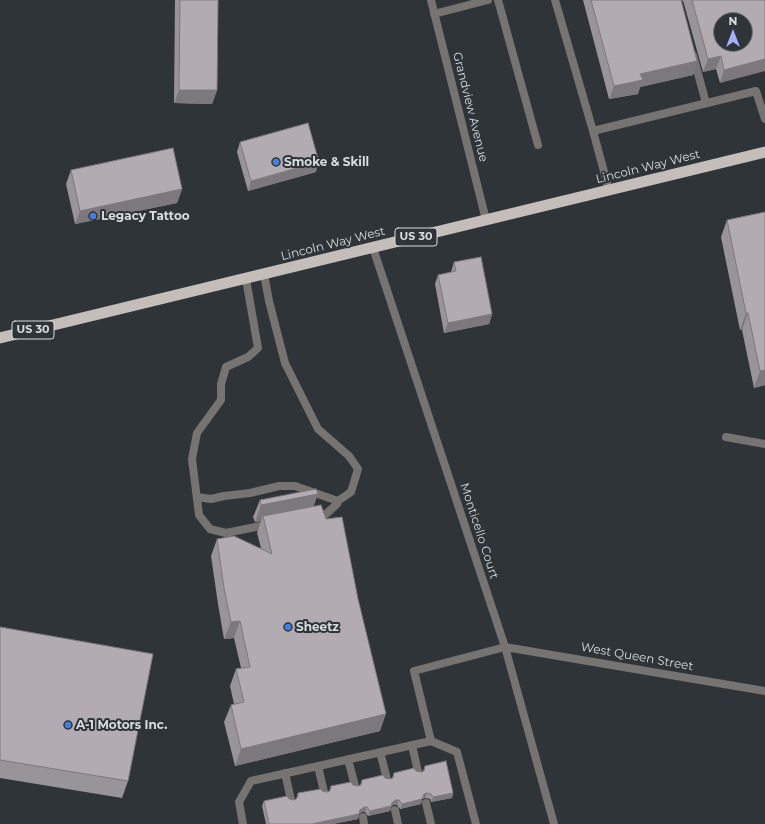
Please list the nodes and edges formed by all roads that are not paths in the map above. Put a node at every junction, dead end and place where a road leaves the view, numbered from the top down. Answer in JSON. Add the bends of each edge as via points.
{"nodes":[{"id":1,"x":431,"y":0,"type":"edge"},
{"id":2,"x":488,"y":0,"type":"edge"},
{"id":3,"x":498,"y":0,"type":"edge"},
{"id":4,"x":554,"y":0,"type":"edge"},
{"id":5,"x":434,"y":14,"type":"junction"},
{"id":6,"x":692,"y":50,"type":"edge"},
{"id":7,"x":706,"y":103,"type":"junction"},
{"id":8,"x":765,"y":119,"type":"edge"},
{"id":9,"x":593,"y":131,"type":"junction"},
{"id":10,"x":538,"y":145,"type":"dead end"},
{"id":11,"x":765,"y":152,"type":"edge"},
{"id":12,"x":609,"y":190,"type":"junction"},
{"id":13,"x":486,"y":220,"type":"junction"},
{"id":14,"x":373,"y":248,"type":"junction"},
{"id":15,"x":264,"y":274,"type":"junction"},
{"id":16,"x":246,"y":279,"type":"junction"},
{"id":17,"x":0,"y":338,"type":"edge"},
{"id":18,"x":726,"y":437,"type":"dead end"},
{"id":19,"x":765,"y":444,"type":"edge"},
{"id":20,"x":197,"y":496,"type":"junction"},
{"id":21,"x":338,"y":500,"type":"junction"},
{"id":22,"x":304,"y":518,"type":"edge"},
{"id":23,"x":274,"y":524,"type":"edge"},
{"id":24,"x":504,"y":647,"type":"junction"},
{"id":25,"x":765,"y":691,"type":"edge"},
{"id":26,"x":431,"y":741,"type":"junction"},
{"id":27,"x":412,"y":745,"type":"junction"},
{"id":28,"x":380,"y":752,"type":"junction"},
{"id":29,"x":348,"y":759,"type":"junction"},
{"id":30,"x":318,"y":766,"type":"junction"},
{"id":31,"x":418,"y":772,"type":"edge"},
{"id":32,"x":285,"y":773,"type":"junction"},
{"id":33,"x":387,"y":779,"type":"edge"},
{"id":34,"x":355,"y":786,"type":"edge"},
{"id":35,"x":324,"y":792,"type":"edge"},
{"id":36,"x":291,"y":800,"type":"edge"},
{"id":37,"x":426,"y":803,"type":"dead end"},
{"id":38,"x":395,"y":810,"type":"dead end"},
{"id":39,"x":243,"y":824,"type":"edge"},
{"id":40,"x":398,"y":824,"type":"edge"},
{"id":41,"x":431,"y":824,"type":"edge"},
{"id":42,"x":476,"y":824,"type":"edge"},
{"id":43,"x":554,"y":824,"type":"edge"}],
"edges":[{"from":1,"to":5,"type":"street","name":"Grandview Avenue"},
{"from":2,"to":5,"type":"street"},
{"from":3,"to":10,"type":"street"},
{"from":4,"to":9,"type":"street"},
{"from":5,"to":13,"type":"street","name":"Grandview Avenue"},
{"from":6,"to":7,"type":"street"},
{"from":7,"to":8,"type":"street","via":[[756,91]]},
{"from":7,"to":9,"type":"street"},
{"from":9,"to":12,"type":"street"},
{"from":11,"to":12,"type":"highway","name":"Lincoln Way West","number":"US 30"},
{"from":12,"to":13,"type":"highway","name":"Lincoln Way West","number":"US 30"},
{"from":13,"to":14,"type":"highway","name":"Lincoln Way West","number":"US 30"},
{"from":14,"to":15,"type":"highway","name":"Lincoln Way West","number":"US 30"},
{"from":14,"to":24,"type":"street","name":"Monticello Court"},
{"from":15,"to":16,"type":"highway","name":"Lincoln Way West","number":"US 30"},
{"from":15,"to":21,"type":"street","via":[[285,363],[318,429],[349,456],[358,469],[351,492]]},
{"from":16,"to":17,"type":"highway","name":"Lincoln Way West","number":"US 30"},
{"from":16,"to":20,"type":"street","via":[[258,348],[248,357],[226,367],[221,384],[221,400],[197,433],[192,459]]},
{"from":18,"to":19,"type":"street"},
{"from":20,"to":21,"type":"street","via":[[212,499],[279,486],[295,486]]},
{"from":20,"to":23,"type":"street","via":[[198,515],[210,529],[226,533]]},
{"from":21,"to":22,"type":"street","via":[[326,514]]},
{"from":24,"to":25,"type":"street","name":"West Queen Street"},
{"from":24,"to":26,"type":"street","via":[[414,671]]},
{"from":24,"to":43,"type":"street","name":"Monticello Court"},
{"from":26,"to":27,"type":"street"},
{"from":26,"to":42,"type":"street","via":[[457,752]]},
{"from":27,"to":28,"type":"street"},
{"from":27,"to":31,"type":"street"},
{"from":28,"to":29,"type":"street"},
{"from":28,"to":33,"type":"street"},
{"from":29,"to":30,"type":"street"},
{"from":29,"to":34,"type":"street"},
{"from":30,"to":32,"type":"street"},
{"from":30,"to":35,"type":"street"},
{"from":32,"to":36,"type":"street"},
{"from":32,"to":39,"type":"street","via":[[252,781],[239,802]]},
{"from":37,"to":41,"type":"street"},
{"from":38,"to":40,"type":"street"}]}
